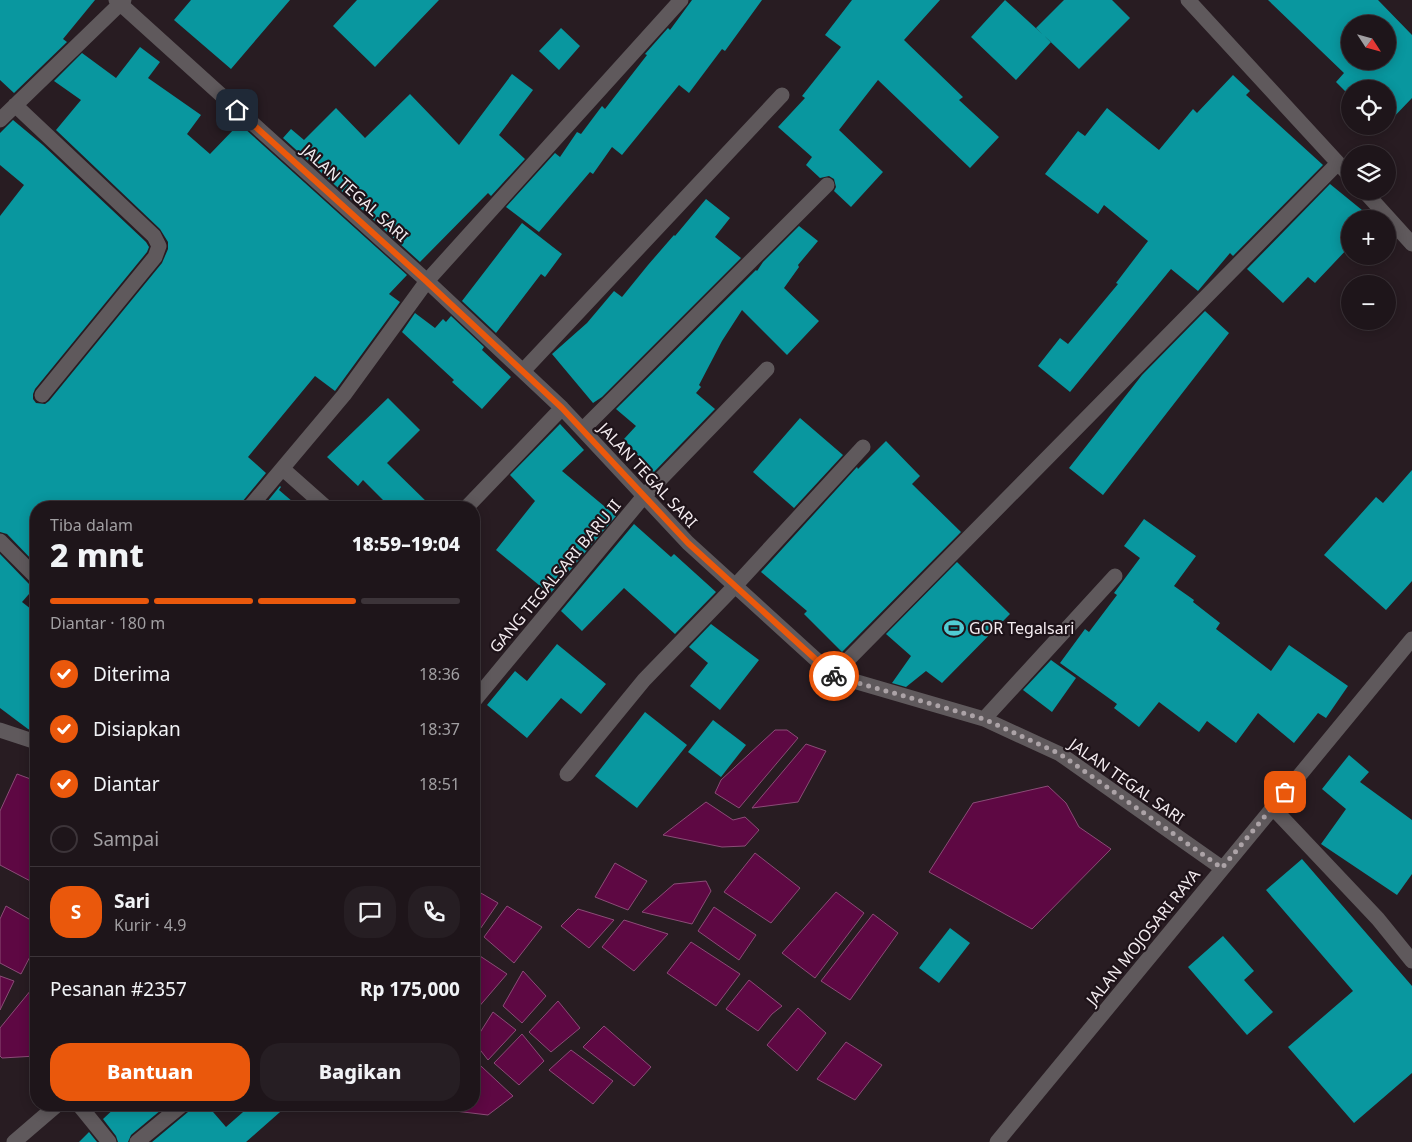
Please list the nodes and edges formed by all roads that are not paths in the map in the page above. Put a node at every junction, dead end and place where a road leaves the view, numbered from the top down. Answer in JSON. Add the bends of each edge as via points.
{"nodes":[{"id":1,"x":681,"y":0,"type":"edge"},
{"id":2,"x":1188,"y":0,"type":"edge"},
{"id":3,"x":120,"y":1,"type":"edge"},
{"id":4,"x":782,"y":95,"type":"dead end"},
{"id":5,"x":15,"y":106,"type":"junction"},
{"id":6,"x":0,"y":120,"type":"edge"},
{"id":7,"x":1338,"y":163,"type":"junction"},
{"id":8,"x":1341,"y":166,"type":"edge"},
{"id":9,"x":827,"y":184,"type":"dead end"},
{"id":10,"x":1372,"y":200,"type":"edge"},
{"id":11,"x":1412,"y":244,"type":"edge"},
{"id":12,"x":426,"y":281,"type":"junction"},
{"id":13,"x":767,"y":369,"type":"dead end"},
{"id":14,"x":523,"y":371,"type":"junction"},
{"id":15,"x":42,"y":395,"type":"dead end"},
{"id":16,"x":562,"y":408,"type":"junction"},
{"id":17,"x":583,"y":429,"type":"junction"},
{"id":18,"x":863,"y":446,"type":"dead end"},
{"id":19,"x":283,"y":469,"type":"junction"},
{"id":20,"x":644,"y":496,"type":"junction"},
{"id":21,"x":255,"y":501,"type":"edge"},
{"id":22,"x":320,"y":501,"type":"edge"},
{"id":23,"x":473,"y":501,"type":"edge"},
{"id":24,"x":0,"y":541,"type":"edge"},
{"id":25,"x":30,"y":571,"type":"edge"},
{"id":26,"x":1115,"y":576,"type":"dead end"},
{"id":27,"x":735,"y":586,"type":"junction"},
{"id":28,"x":1412,"y":640,"type":"edge"},
{"id":29,"x":833,"y":675,"type":"junction"},
{"id":30,"x":480,"y":694,"type":"edge"},
{"id":31,"x":984,"y":719,"type":"junction"},
{"id":32,"x":0,"y":730,"type":"edge"},
{"id":33,"x":30,"y":740,"type":"edge"},
{"id":34,"x":568,"y":774,"type":"dead end"},
{"id":35,"x":1273,"y":808,"type":"junction"},
{"id":36,"x":1222,"y":868,"type":"junction"},
{"id":37,"x":1412,"y":961,"type":"edge"},
{"id":38,"x":50,"y":1111,"type":"edge"},
{"id":39,"x":84,"y":1111,"type":"edge"},
{"id":40,"x":175,"y":1111,"type":"edge"},
{"id":41,"x":14,"y":1142,"type":"edge"},
{"id":42,"x":109,"y":1142,"type":"edge"},
{"id":43,"x":137,"y":1142,"type":"edge"},
{"id":44,"x":997,"y":1142,"type":"edge"}],
"edges":[{"from":1,"to":12,"type":"street"},
{"from":2,"to":7,"type":"street"},
{"from":3,"to":5,"type":"street"},
{"from":3,"to":12,"type":"street","name":"JALAN TEGAL SARI"},
{"from":4,"to":14,"type":"street"},
{"from":5,"to":6,"type":"street"},
{"from":5,"to":15,"type":"street","via":[[154,236],[159,246],[155,257]]},
{"from":7,"to":8,"type":"street"},
{"from":7,"to":29,"type":"street"},
{"from":9,"to":17,"type":"street"},
{"from":10,"to":11,"type":"street"},
{"from":12,"to":14,"type":"street","name":"JALAN TEGAL SARI"},
{"from":12,"to":19,"type":"street","via":[[344,396]]},
{"from":13,"to":20,"type":"street","name":"GANG TEGALSARI BARU II"},
{"from":14,"to":16,"type":"street","name":"JALAN TEGAL SARI"},
{"from":16,"to":17,"type":"street","name":"JALAN TEGAL SARI"},
{"from":16,"to":23,"type":"street"},
{"from":17,"to":20,"type":"street","name":"JALAN TEGAL SARI"},
{"from":18,"to":27,"type":"street"},
{"from":19,"to":21,"type":"street"},
{"from":19,"to":22,"type":"street"},
{"from":20,"to":27,"type":"street","name":"JALAN TEGAL SARI"},
{"from":20,"to":30,"type":"street","name":"GANG TEGALSARI BARU II"},
{"from":24,"to":25,"type":"street"},
{"from":26,"to":31,"type":"street"},
{"from":27,"to":29,"type":"street","name":"JALAN TEGAL SARI"},
{"from":27,"to":34,"type":"street","via":[[644,680]]},
{"from":28,"to":35,"type":"street","name":"JALAN MOJOSARI RAYA"},
{"from":29,"to":31,"type":"street","name":"JALAN TEGAL SARI"},
{"from":31,"to":36,"type":"street","name":"JALAN TEGAL SARI","via":[[1060,754]]},
{"from":32,"to":33,"type":"street"},
{"from":35,"to":36,"type":"street","name":"JALAN MOJOSARI RAYA"},
{"from":35,"to":37,"type":"street","via":[[1378,919]]},
{"from":36,"to":44,"type":"street","name":"JALAN MOJOSARI RAYA"},
{"from":38,"to":41,"type":"street"},
{"from":39,"to":42,"type":"street"},
{"from":40,"to":43,"type":"street"}]}
